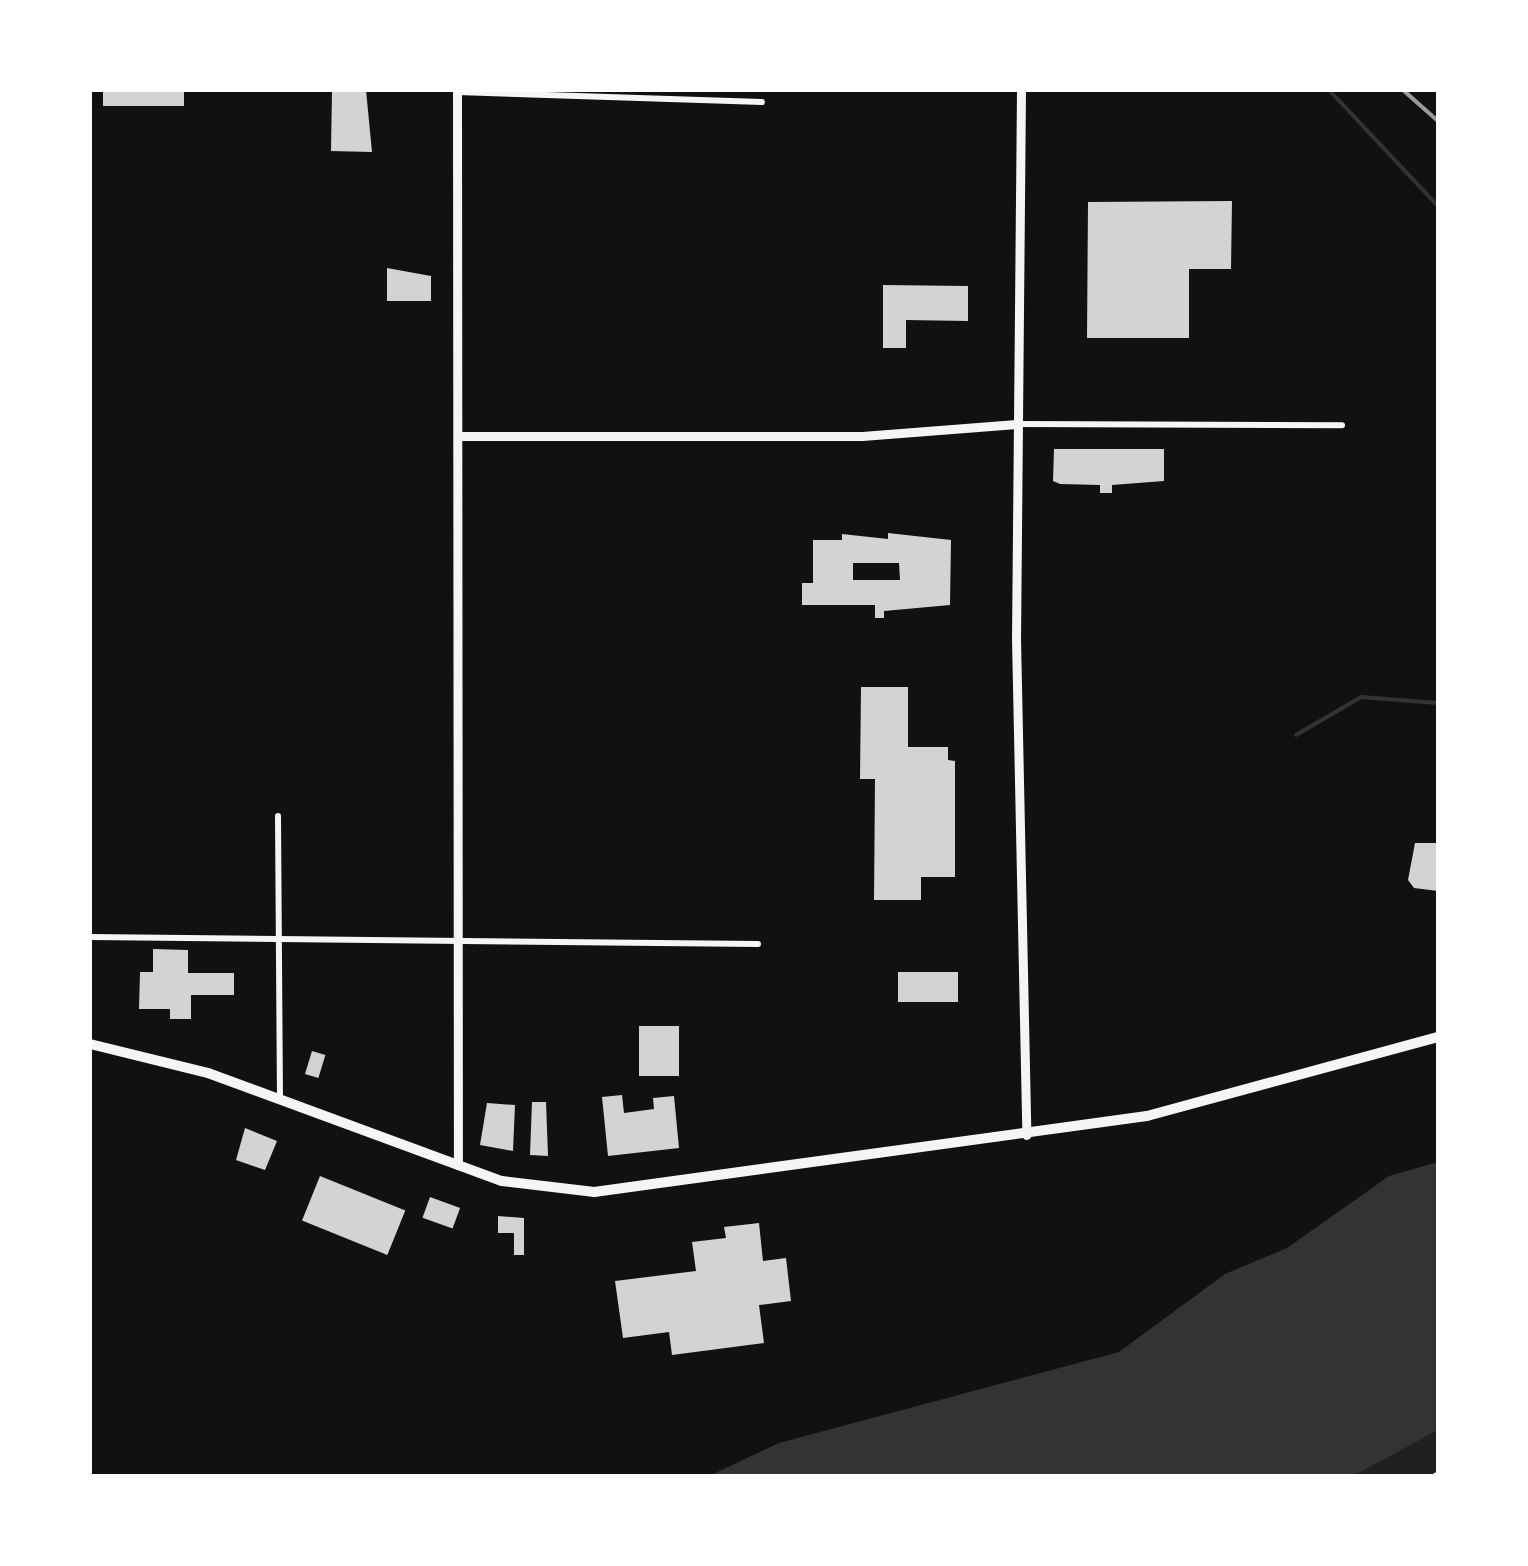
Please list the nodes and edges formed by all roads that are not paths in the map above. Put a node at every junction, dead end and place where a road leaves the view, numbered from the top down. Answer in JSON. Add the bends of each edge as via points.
{"nodes":[{"id":1,"x":1021,"y":90,"type":"edge"},
{"id":2,"x":457,"y":91,"type":"edge"},
{"id":3,"x":762,"y":102,"type":"dead end"},
{"id":4,"x":1017,"y":424,"type":"junction"},
{"id":5,"x":1342,"y":424,"type":"dead end"},
{"id":6,"x":459,"y":436,"type":"junction"},
{"id":7,"x":278,"y":816,"type":"dead end"},
{"id":8,"x":90,"y":936,"type":"edge"},
{"id":9,"x":278,"y":939,"type":"junction"},
{"id":10,"x":459,"y":939,"type":"junction"},
{"id":11,"x":758,"y":944,"type":"dead end"},
{"id":12,"x":1438,"y":1037,"type":"edge"},
{"id":13,"x":90,"y":1044,"type":"edge"},
{"id":14,"x":280,"y":1099,"type":"junction"},
{"id":15,"x":1026,"y":1136,"type":"junction"},
{"id":16,"x":458,"y":1165,"type":"junction"}],
"edges":[{"from":1,"to":4,"type":"street"},
{"from":2,"to":3,"type":"street"},
{"from":2,"to":6,"type":"street"},
{"from":4,"to":5,"type":"street"},
{"from":4,"to":6,"type":"street","via":[[862,436]]},
{"from":4,"to":15,"type":"street","via":[[1016,823]]},
{"from":6,"to":10,"type":"street"},
{"from":7,"to":9,"type":"street"},
{"from":8,"to":9,"type":"street"},
{"from":9,"to":10,"type":"street"},
{"from":9,"to":14,"type":"street"},
{"from":10,"to":11,"type":"street"},
{"from":10,"to":16,"type":"street"},
{"from":12,"to":15,"type":"main road","via":[[1227,1097]]},
{"from":13,"to":14,"type":"main road","via":[[166,1060]]},
{"from":14,"to":16,"type":"main road"},
{"from":15,"to":16,"type":"main road","via":[[594,1192],[544,1190]]}]}
